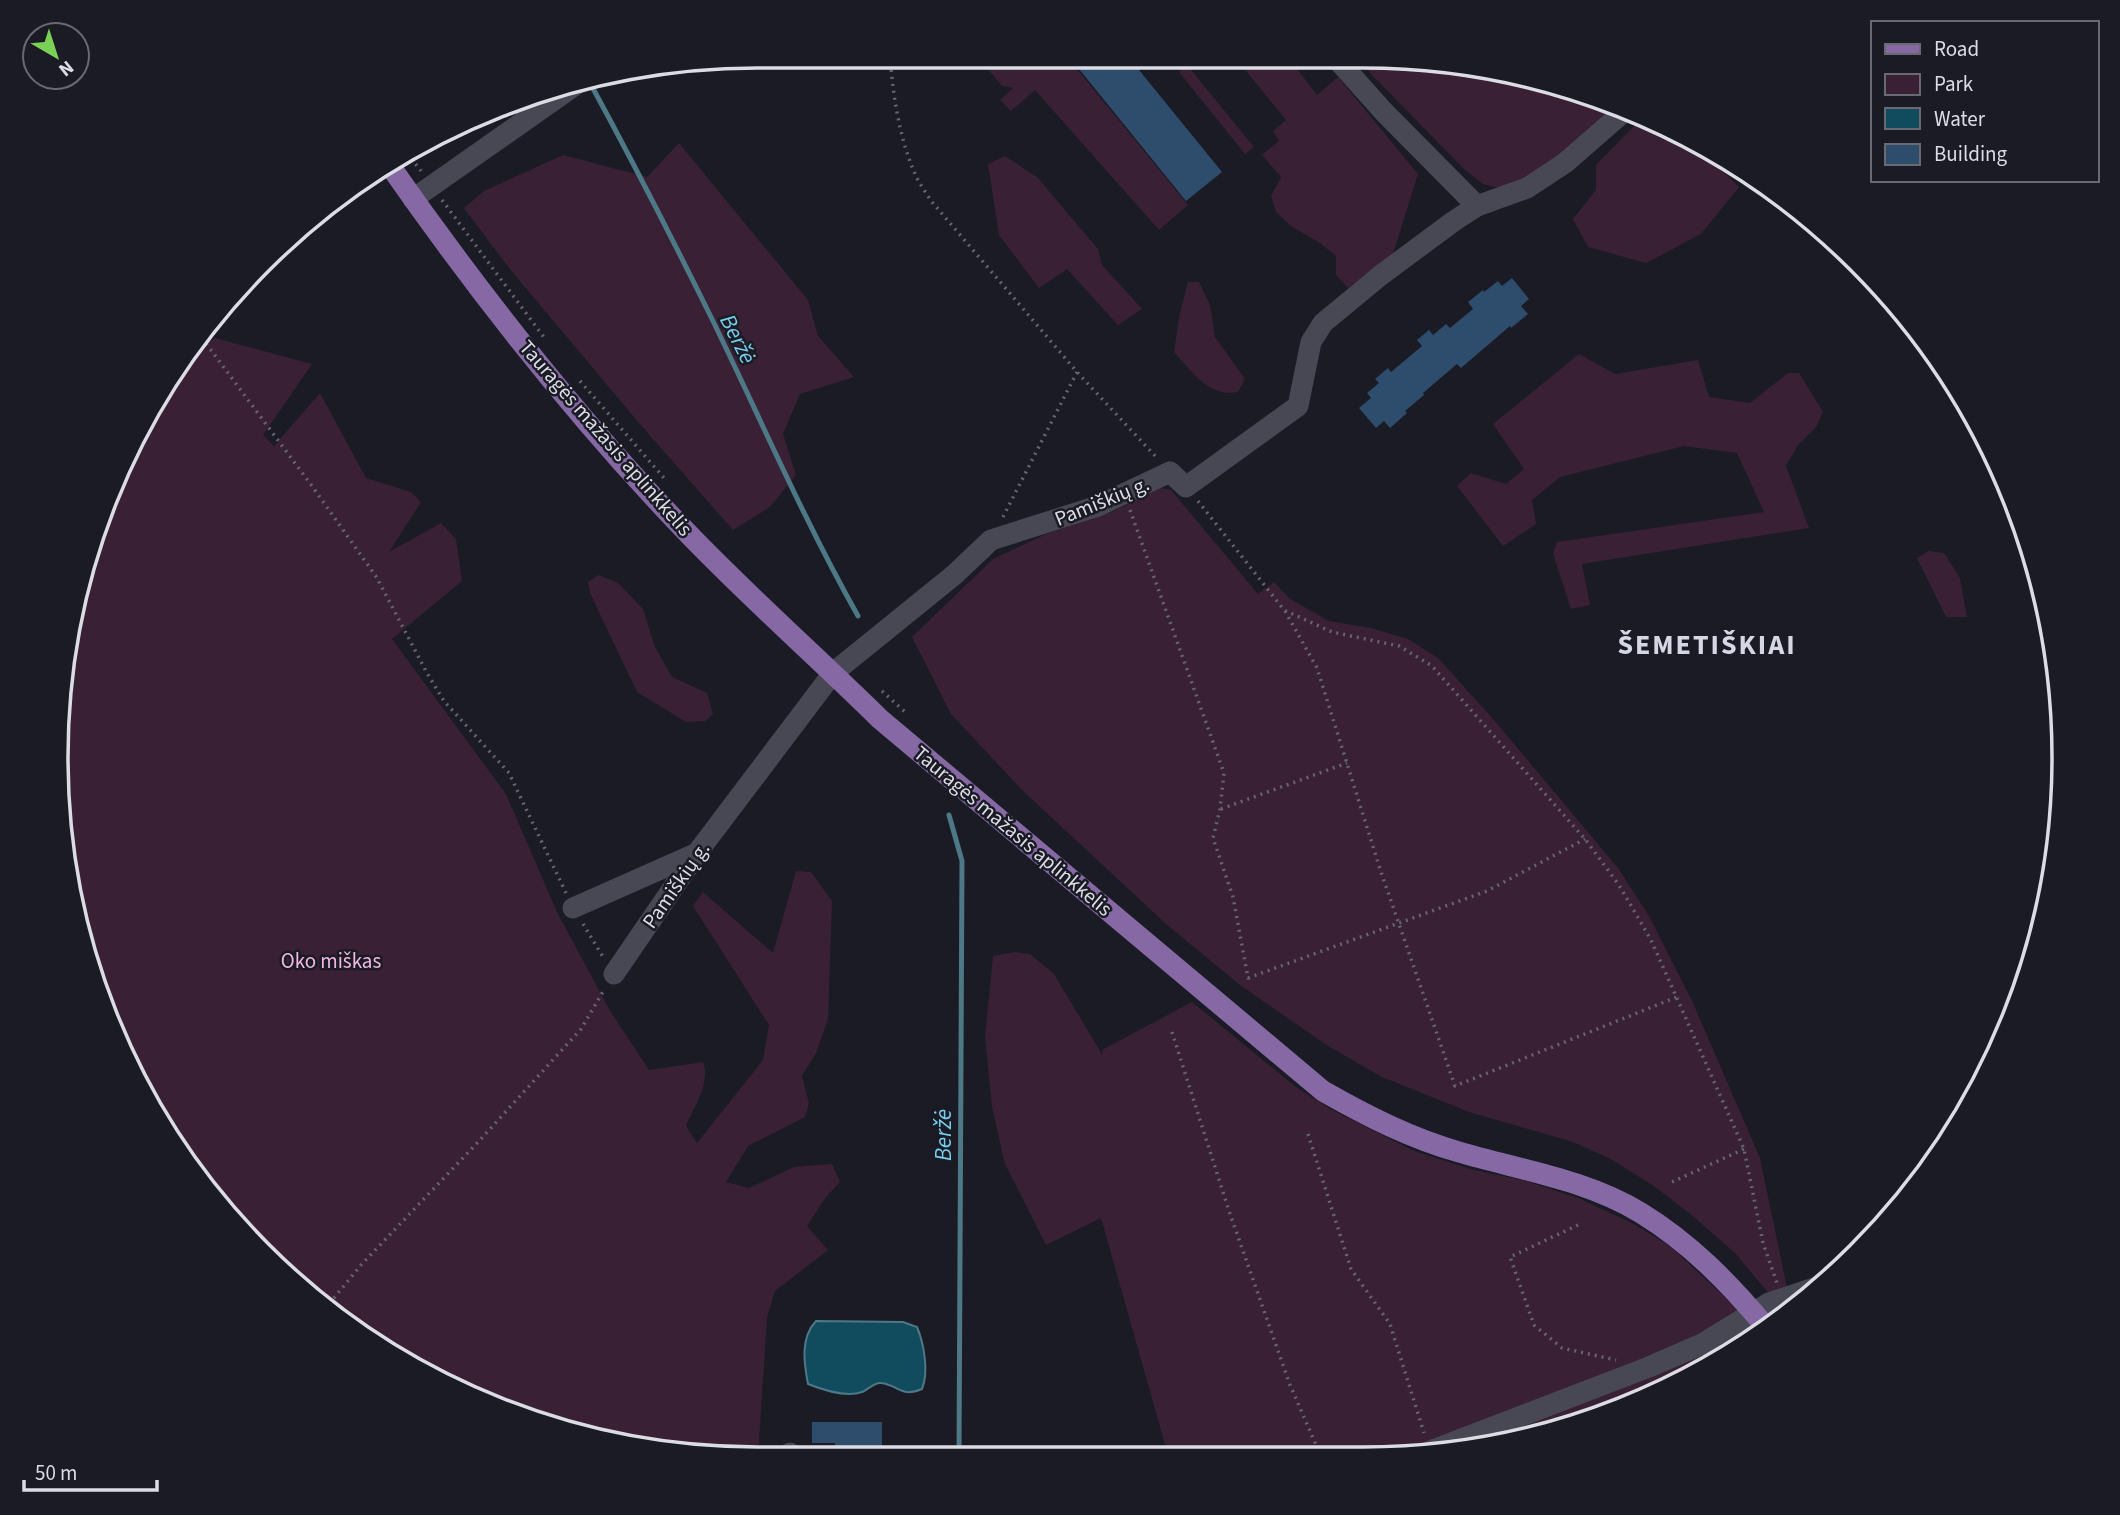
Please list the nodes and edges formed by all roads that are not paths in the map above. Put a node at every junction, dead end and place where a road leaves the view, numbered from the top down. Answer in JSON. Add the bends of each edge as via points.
{"nodes":[{"id":1,"x":1345,"y":68,"type":"edge"},
{"id":2,"x":554,"y":100,"type":"edge"},
{"id":3,"x":1617,"y":118,"type":"edge"},
{"id":4,"x":394,"y":172,"type":"edge"},
{"id":5,"x":413,"y":199,"type":"junction"},
{"id":6,"x":1477,"y":206,"type":"junction"},
{"id":7,"x":833,"y":673,"type":"junction"},
{"id":8,"x":696,"y":853,"type":"junction"},
{"id":9,"x":573,"y":908,"type":"road end"},
{"id":10,"x":614,"y":974,"type":"road end"},
{"id":11,"x":1794,"y":1294,"type":"edge"},
{"id":12,"x":1760,"y":1320,"type":"edge"},
{"id":13,"x":1460,"y":1440,"type":"edge"}],
"edges":[{"from":1,"to":6,"type":"street"},
{"from":2,"to":5,"type":"street"},
{"from":3,"to":6,"type":"street","name":"Pamiškių g.","via":[[1542,179]]},
{"from":4,"to":5,"type":"main road","name":"Tauragės mažasis aplinkkelis"},
{"from":5,"to":7,"type":"main road","name":"Tauragės mažasis aplinkkelis","via":[[615,455],[760,607]]},
{"from":6,"to":7,"type":"street","name":"Pamiškių g.","via":[[1322,323],[1311,342],[1298,406],[1178,480],[991,540]]},
{"from":7,"to":8,"type":"street","name":"Pamiškių g."},
{"from":7,"to":12,"type":"main road","name":"Tauragės mažasis aplinkkelis","via":[[880,719],[1323,1091],[1411,1137],[1584,1187],[1640,1212],[1685,1242]]},
{"from":8,"to":9,"type":"street"},
{"from":8,"to":10,"type":"street","name":"Pamiškių g."},
{"from":11,"to":12,"type":"street","via":[[1783,1298]]},
{"from":12,"to":13,"type":"street"}]}
